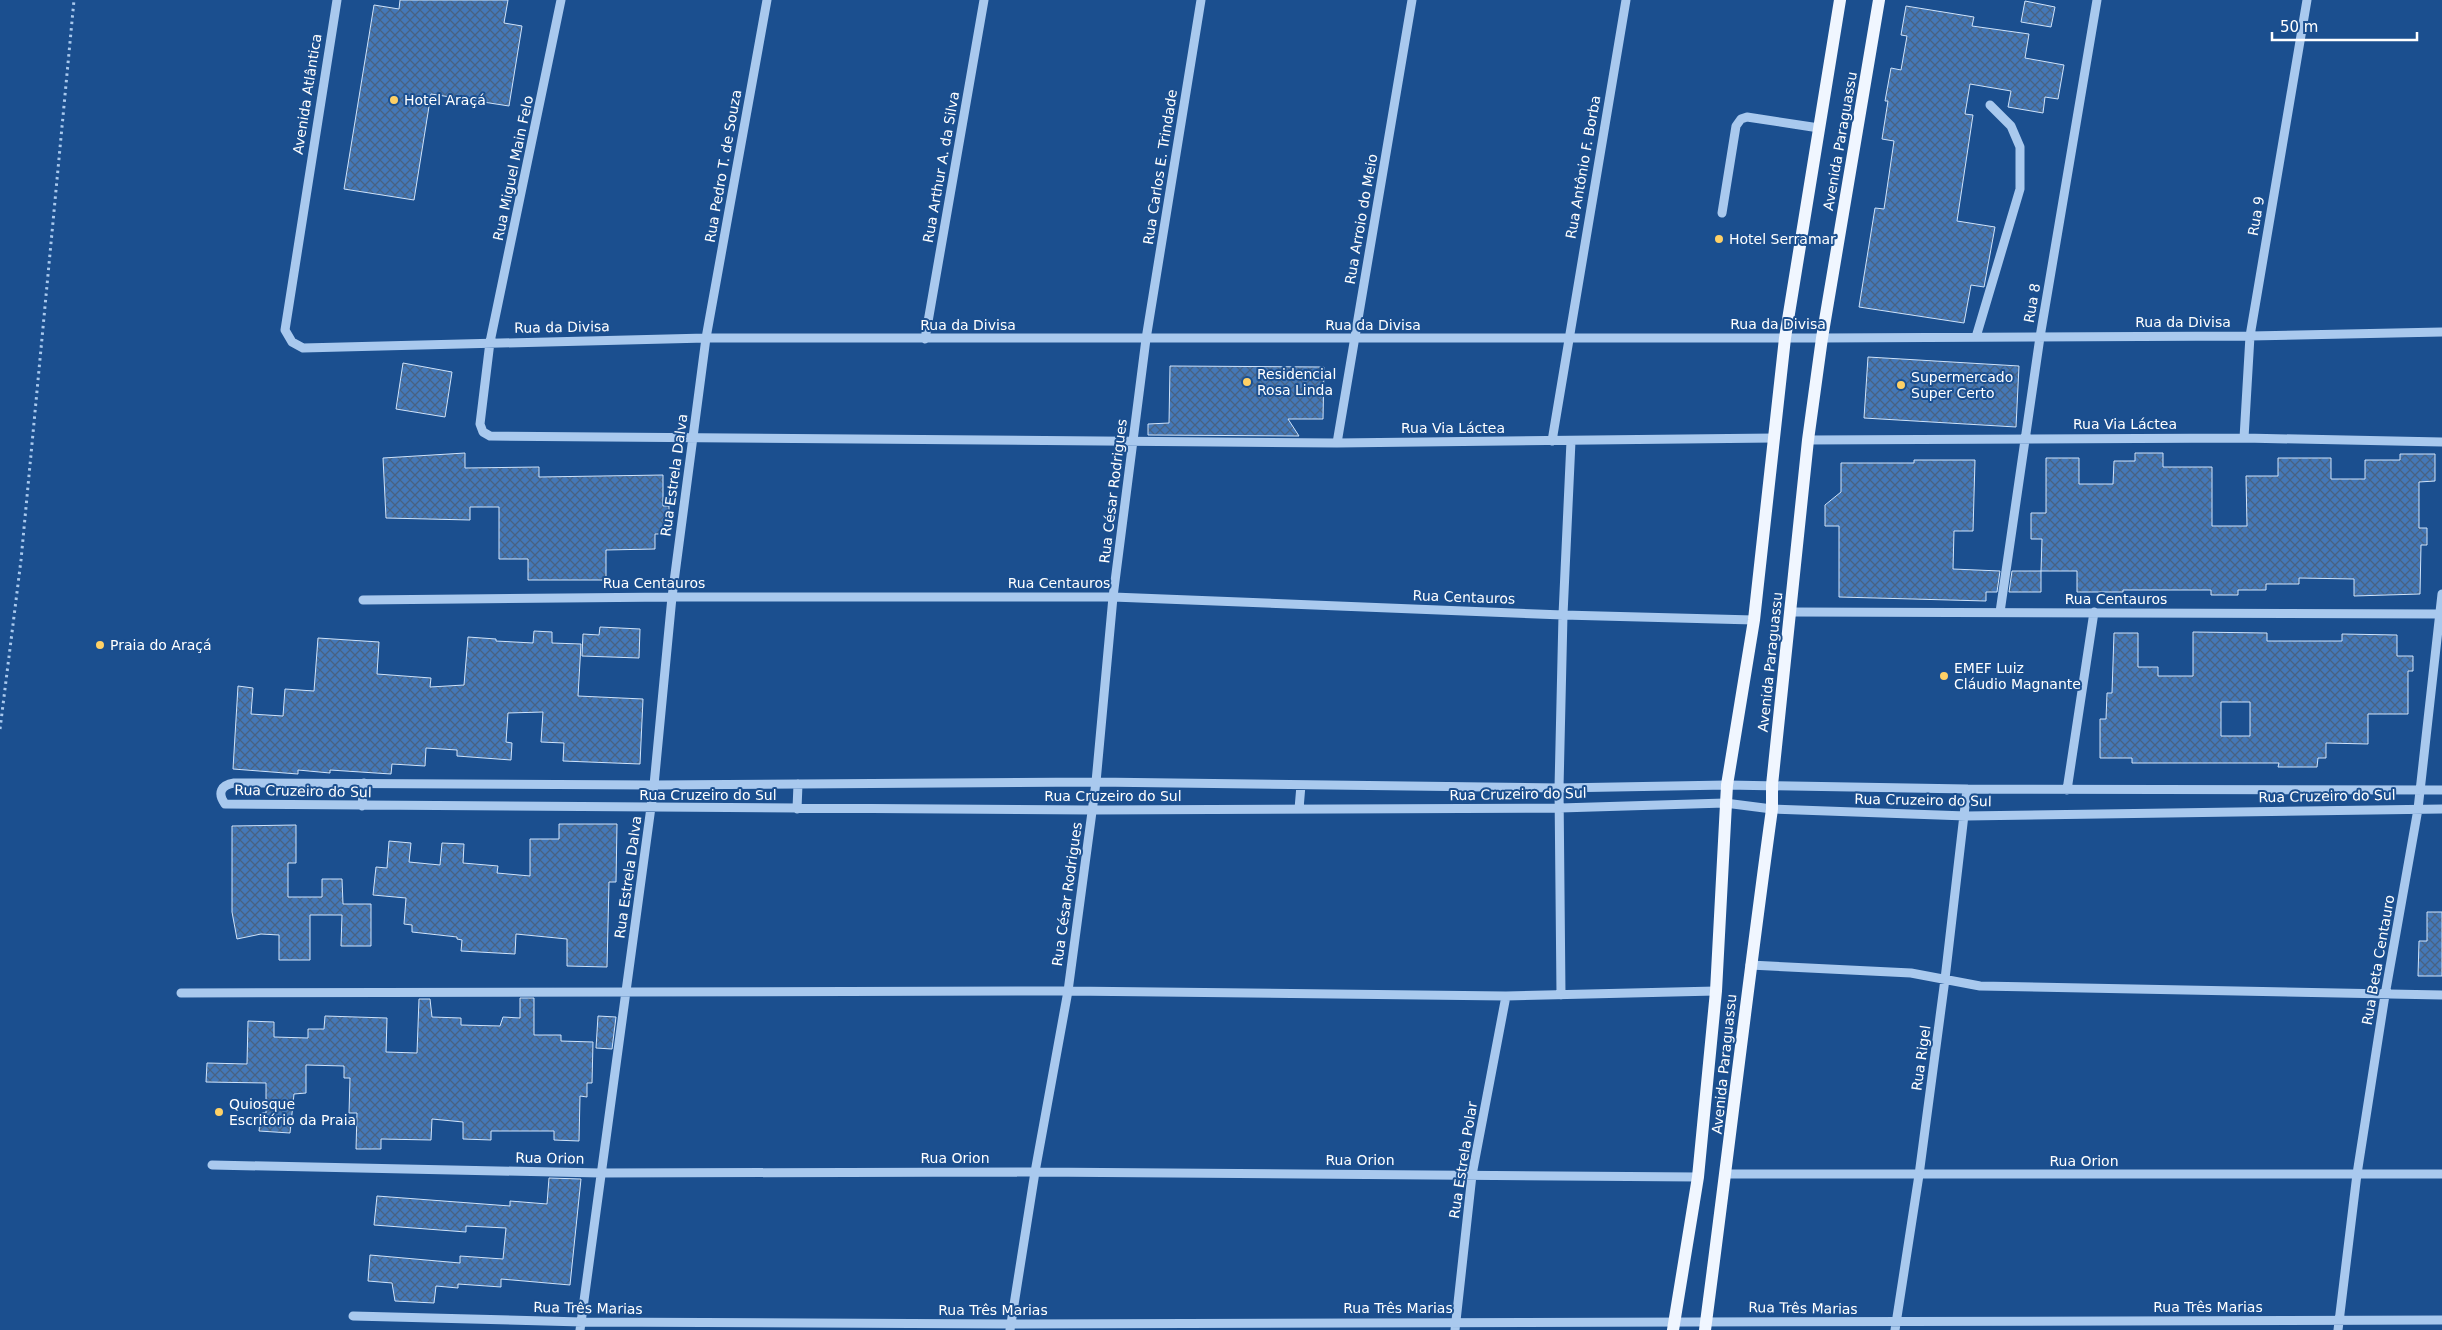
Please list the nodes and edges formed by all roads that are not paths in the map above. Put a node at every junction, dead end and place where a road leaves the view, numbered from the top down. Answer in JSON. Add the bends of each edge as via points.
{"nodes":[{"id":1,"x":337,"y":0,"type":"edge"},
{"id":2,"x":561,"y":0,"type":"edge"},
{"id":3,"x":767,"y":0,"type":"edge"},
{"id":4,"x":984,"y":0,"type":"edge"},
{"id":5,"x":1201,"y":0,"type":"edge"},
{"id":6,"x":1412,"y":0,"type":"edge"},
{"id":7,"x":1626,"y":0,"type":"edge"},
{"id":8,"x":1840,"y":0,"type":"edge"},
{"id":9,"x":1879,"y":0,"type":"edge"},
{"id":10,"x":2097,"y":0,"type":"edge"},
{"id":11,"x":2307,"y":0,"type":"edge"},
{"id":12,"x":1990,"y":105,"type":"dead end"},
{"id":13,"x":1819,"y":128,"type":"junction"},
{"id":14,"x":1722,"y":213,"type":"dead end"},
{"id":15,"x":2442,"y":332,"type":"edge"},
{"id":16,"x":2250,"y":336,"type":"junction"},
{"id":17,"x":1976,"y":337,"type":"junction"},
{"id":18,"x":2040,"y":337,"type":"junction"},
{"id":19,"x":706,"y":338,"type":"junction"},
{"id":20,"x":1785,"y":338,"type":"junction"},
{"id":21,"x":1822,"y":338,"type":"junction"},
{"id":22,"x":924,"y":339,"type":"junction"},
{"id":23,"x":1146,"y":339,"type":"junction"},
{"id":24,"x":1355,"y":339,"type":"junction"},
{"id":25,"x":1568,"y":339,"type":"junction"},
{"id":26,"x":490,"y":342,"type":"junction"},
{"id":27,"x":303,"y":348,"type":"joint"},
{"id":28,"x":694,"y":436,"type":"junction"},
{"id":29,"x":1774,"y":438,"type":"junction"},
{"id":30,"x":2026,"y":438,"type":"junction"},
{"id":31,"x":2244,"y":438,"type":"junction"},
{"id":32,"x":1133,"y":440,"type":"junction"},
{"id":33,"x":1808,"y":440,"type":"junction"},
{"id":34,"x":1552,"y":441,"type":"junction"},
{"id":35,"x":1572,"y":441,"type":"junction"},
{"id":36,"x":2442,"y":442,"type":"edge"},
{"id":37,"x":1337,"y":443,"type":"junction"},
{"id":38,"x":2442,"y":594,"type":"edge"},
{"id":39,"x":672,"y":597,"type":"junction"},
{"id":40,"x":1113,"y":597,"type":"junction"},
{"id":41,"x":363,"y":600,"type":"dead end"},
{"id":42,"x":1790,"y":612,"type":"junction"},
{"id":43,"x":2000,"y":612,"type":"junction"},
{"id":44,"x":2094,"y":612,"type":"junction"},
{"id":45,"x":2441,"y":614,"type":"edge"},
{"id":46,"x":1563,"y":615,"type":"junction"},
{"id":47,"x":1754,"y":620,"type":"junction"},
{"id":48,"x":1096,"y":782,"type":"junction"},
{"id":49,"x":364,"y":783,"type":"junction"},
{"id":50,"x":798,"y":784,"type":"junction"},
{"id":51,"x":654,"y":785,"type":"junction"},
{"id":52,"x":1301,"y":785,"type":"junction"},
{"id":53,"x":1727,"y":785,"type":"junction"},
{"id":54,"x":1772,"y":786,"type":"junction"},
{"id":55,"x":1560,"y":788,"type":"junction"},
{"id":56,"x":1967,"y":789,"type":"junction"},
{"id":57,"x":2067,"y":790,"type":"junction"},
{"id":58,"x":2420,"y":790,"type":"junction"},
{"id":59,"x":2442,"y":790,"type":"edge"},
{"id":60,"x":1725,"y":803,"type":"junction"},
{"id":61,"x":362,"y":806,"type":"junction"},
{"id":62,"x":651,"y":808,"type":"junction"},
{"id":63,"x":1560,"y":808,"type":"junction"},
{"id":64,"x":2418,"y":808,"type":"junction"},
{"id":65,"x":797,"y":809,"type":"junction"},
{"id":66,"x":1299,"y":809,"type":"junction"},
{"id":67,"x":1772,"y":809,"type":"junction"},
{"id":68,"x":2442,"y":809,"type":"edge"},
{"id":69,"x":1092,"y":810,"type":"junction"},
{"id":70,"x":1966,"y":816,"type":"junction"},
{"id":71,"x":1750,"y":965,"type":"junction"},
{"id":72,"x":1946,"y":979,"type":"junction"},
{"id":73,"x":1068,"y":991,"type":"junction"},
{"id":74,"x":1716,"y":991,"type":"junction"},
{"id":75,"x":182,"y":994,"type":"dead end"},
{"id":76,"x":626,"y":994,"type":"junction"},
{"id":77,"x":1561,"y":994,"type":"junction"},
{"id":78,"x":2385,"y":995,"type":"junction"},
{"id":79,"x":2442,"y":995,"type":"edge"},
{"id":80,"x":1506,"y":996,"type":"junction"},
{"id":81,"x":212,"y":1165,"type":"dead end"},
{"id":82,"x":1035,"y":1172,"type":"junction"},
{"id":83,"x":600,"y":1173,"type":"junction"},
{"id":84,"x":1726,"y":1174,"type":"junction"},
{"id":85,"x":2358,"y":1174,"type":"junction"},
{"id":86,"x":2442,"y":1174,"type":"edge"},
{"id":87,"x":1472,"y":1175,"type":"junction"},
{"id":88,"x":1919,"y":1176,"type":"junction"},
{"id":89,"x":1698,"y":1177,"type":"junction"},
{"id":90,"x":354,"y":1316,"type":"dead end"},
{"id":91,"x":2339,"y":1320,"type":"junction"},
{"id":92,"x":2442,"y":1320,"type":"edge"},
{"id":93,"x":1673,"y":1325,"type":"edge"},
{"id":94,"x":581,"y":1326,"type":"edge"},
{"id":95,"x":1456,"y":1326,"type":"edge"},
{"id":96,"x":1705,"y":1326,"type":"edge"},
{"id":97,"x":1011,"y":1327,"type":"edge"},
{"id":98,"x":1896,"y":1327,"type":"edge"},
{"id":99,"x":2338,"y":1330,"type":"edge"}],
"edges":[{"from":1,"to":27,"type":"street","name":"Avenida Atlântica","via":[[285,330],[292,342]]},
{"from":2,"to":26,"type":"street","name":"Rua Miguel Main Felo"},
{"from":3,"to":19,"type":"street","name":"Rua Pedro T. de Souza"},
{"from":4,"to":22,"type":"street","name":"Rua Arthur A. da Silva"},
{"from":5,"to":23,"type":"street","name":"Rua Carlos E. Trindade"},
{"from":6,"to":24,"type":"street","name":"Rua Arroio do Meio"},
{"from":7,"to":25,"type":"street","name":"Rua Antônio F. Borba"},
{"from":8,"to":13,"type":"main road","name":"Avenida Paraguassu"},
{"from":9,"to":21,"type":"main road","name":"Avenida Paraguassu"},
{"from":10,"to":18,"type":"street","name":"Rua 8"},
{"from":11,"to":16,"type":"street","name":"Rua 9"},
{"from":12,"to":17,"type":"street","via":[[2011,126],[2020,147],[2020,189]]},
{"from":13,"to":14,"type":"street","via":[[1747,117],[1741,119],[1736,126]]},
{"from":13,"to":20,"type":"main road","name":"Avenida Paraguassu"},
{"from":15,"to":16,"type":"street","name":"Rua da Divisa"},
{"from":16,"to":18,"type":"street","name":"Rua da Divisa"},
{"from":16,"to":31,"type":"street","name":"Rua 9"},
{"from":17,"to":18,"type":"street","name":"Rua da Divisa"},
{"from":17,"to":21,"type":"street","name":"Rua da Divisa"},
{"from":18,"to":30,"type":"street","name":"Rua 8"},
{"from":19,"to":22,"type":"street","name":"Rua da Divisa"},
{"from":19,"to":26,"type":"street","name":"Rua da Divisa"},
{"from":19,"to":28,"type":"street","name":"Rua Estrela Dalva"},
{"from":20,"to":21,"type":"street","name":"Rua da Divisa"},
{"from":20,"to":25,"type":"street","name":"Rua da Divisa"},
{"from":20,"to":29,"type":"main road","name":"Avenida Paraguassu"},
{"from":21,"to":33,"type":"main road","name":"Avenida Paraguassu"},
{"from":22,"to":23,"type":"street","name":"Rua da Divisa"},
{"from":23,"to":24,"type":"street","name":"Rua da Divisa"},
{"from":23,"to":32,"type":"street","name":"Rua César Rodrigues"},
{"from":24,"to":25,"type":"street","name":"Rua da Divisa"},
{"from":24,"to":37,"type":"street","name":"Rua Arroio do Meio"},
{"from":25,"to":34,"type":"street","name":"Rua Antônio F. Borba"},
{"from":26,"to":27,"type":"street","name":"Rua da Divisa"},
{"from":26,"to":28,"type":"street","name":"Rua Miguel Main Felo","via":[[480,424],[482,432],[490,436]]},
{"from":28,"to":32,"type":"street","name":"Rua Via Láctea"},
{"from":28,"to":39,"type":"street","name":"Rua Estrela Dalva"},
{"from":29,"to":35,"type":"street","name":"Rua Via Láctea"},
{"from":29,"to":47,"type":"main road","name":"Avenida Paraguassu"},
{"from":30,"to":31,"type":"street","name":"Rua Via Láctea"},
{"from":30,"to":33,"type":"street","name":"Rua Via Láctea"},
{"from":30,"to":43,"type":"street","name":"Rua 8"},
{"from":31,"to":36,"type":"street","name":"Rua Via Láctea"},
{"from":32,"to":37,"type":"street","name":"Rua Via Láctea"},
{"from":32,"to":40,"type":"street","name":"Rua César Rodrigues"},
{"from":33,"to":42,"type":"main road","name":"Avenida Paraguassu"},
{"from":34,"to":35,"type":"street","name":"Rua Via Láctea"},
{"from":34,"to":37,"type":"street","name":"Rua Via Láctea"},
{"from":35,"to":46,"type":"street"},
{"from":38,"to":45,"type":"street","name":"Rua Beta Centauro"},
{"from":39,"to":40,"type":"street","name":"Rua Centauros"},
{"from":39,"to":41,"type":"street","name":"Rua Centauros"},
{"from":39,"to":51,"type":"street","name":"Rua Estrela Dalva"},
{"from":40,"to":46,"type":"street","name":"Rua Centauros"},
{"from":40,"to":48,"type":"street","name":"Rua César Rodrigues"},
{"from":42,"to":43,"type":"street","name":"Rua Centauros"},
{"from":42,"to":54,"type":"main road","name":"Avenida Paraguassu"},
{"from":43,"to":44,"type":"street","name":"Rua Centauros"},
{"from":44,"to":45,"type":"street","name":"Rua Centauros"},
{"from":44,"to":57,"type":"street"},
{"from":45,"to":58,"type":"street","name":"Rua Beta Centauro"},
{"from":46,"to":47,"type":"street","name":"Rua Centauros"},
{"from":46,"to":55,"type":"street"},
{"from":47,"to":53,"type":"main road","name":"Avenida Paraguassu"},
{"from":48,"to":50,"type":"street","name":"Rua Cruzeiro do Sul"},
{"from":48,"to":52,"type":"street","name":"Rua Cruzeiro do Sul"},
{"from":48,"to":69,"type":"street","name":"Rua César Rodrigues"},
{"from":49,"to":51,"type":"street","name":"Rua Cruzeiro do Sul"},
{"from":49,"to":61,"type":"street"},
{"from":49,"to":61,"type":"street","name":"Rua Cruzeiro do Sul","via":[[234,783],[226,784],[221,790],[225,804]]},
{"from":50,"to":51,"type":"street","name":"Rua Cruzeiro do Sul"},
{"from":50,"to":65,"type":"street"},
{"from":51,"to":62,"type":"street","name":"Rua Estrela Dalva"},
{"from":52,"to":55,"type":"street","name":"Rua Cruzeiro do Sul"},
{"from":52,"to":66,"type":"street"},
{"from":53,"to":54,"type":"street","name":"Rua Cruzeiro do Sul"},
{"from":53,"to":55,"type":"street","name":"Rua Cruzeiro do Sul"},
{"from":53,"to":60,"type":"main road","name":"Avenida Paraguassu"},
{"from":54,"to":56,"type":"street","name":"Rua Cruzeiro do Sul"},
{"from":54,"to":67,"type":"main road","name":"Avenida Paraguassu"},
{"from":55,"to":63,"type":"street"},
{"from":56,"to":57,"type":"street","name":"Rua Cruzeiro do Sul"},
{"from":56,"to":70,"type":"street","name":"Rua Rigel"},
{"from":57,"to":58,"type":"street","name":"Rua Cruzeiro do Sul"},
{"from":58,"to":59,"type":"street","name":"Rua Cruzeiro do Sul"},
{"from":58,"to":64,"type":"street","name":"Rua Beta Centauro"},
{"from":60,"to":63,"type":"street","name":"Rua Cruzeiro do Sul"},
{"from":60,"to":67,"type":"street","name":"Rua Cruzeiro do Sul"},
{"from":60,"to":74,"type":"main road","name":"Avenida Paraguassu"},
{"from":61,"to":62,"type":"street","name":"Rua Cruzeiro do Sul"},
{"from":62,"to":65,"type":"street","name":"Rua Cruzeiro do Sul"},
{"from":62,"to":76,"type":"street","name":"Rua Estrela Dalva"},
{"from":63,"to":66,"type":"street","name":"Rua Cruzeiro do Sul"},
{"from":63,"to":77,"type":"street"},
{"from":64,"to":68,"type":"street","name":"Rua Cruzeiro do Sul"},
{"from":64,"to":70,"type":"street","name":"Rua Cruzeiro do Sul"},
{"from":64,"to":78,"type":"street","name":"Rua Beta Centauro"},
{"from":65,"to":69,"type":"street","name":"Rua Cruzeiro do Sul"},
{"from":66,"to":69,"type":"street","name":"Rua Cruzeiro do Sul"},
{"from":67,"to":70,"type":"street","name":"Rua Cruzeiro do Sul"},
{"from":67,"to":71,"type":"main road","name":"Avenida Paraguassu"},
{"from":69,"to":73,"type":"street","name":"Rua César Rodrigues"},
{"from":70,"to":72,"type":"street","name":"Rua Rigel"},
{"from":71,"to":72,"type":"street","via":[[1911,973]]},
{"from":71,"to":84,"type":"main road","name":"Avenida Paraguassu"},
{"from":72,"to":78,"type":"street","via":[[1980,986]]},
{"from":72,"to":88,"type":"street","name":"Rua Rigel"},
{"from":73,"to":76,"type":"street"},
{"from":73,"to":80,"type":"street"},
{"from":73,"to":82,"type":"street","name":"Rua César Rodrigues"},
{"from":74,"to":77,"type":"street"},
{"from":74,"to":89,"type":"main road","name":"Avenida Paraguassu"},
{"from":75,"to":76,"type":"street"},
{"from":76,"to":83,"type":"street","name":"Rua Estrela Dalva"},
{"from":77,"to":80,"type":"street"},
{"from":78,"to":79,"type":"street"},
{"from":78,"to":85,"type":"street","name":"Rua Beta Centauro"},
{"from":80,"to":87,"type":"street","name":"Rua Estrela Polar"},
{"from":81,"to":83,"type":"street","name":"Rua Orion"},
{"from":82,"to":83,"type":"street","name":"Rua Orion"},
{"from":82,"to":87,"type":"street","name":"Rua Orion"},
{"from":82,"to":97,"type":"street","name":"Rua César Rodrigues"},
{"from":83,"to":94,"type":"street","name":"Rua Estrela Dalva"},
{"from":84,"to":88,"type":"street","name":"Rua Orion"},
{"from":84,"to":96,"type":"main road","name":"Avenida Paraguassu"},
{"from":85,"to":86,"type":"street","name":"Rua Orion"},
{"from":85,"to":88,"type":"street","name":"Rua Orion"},
{"from":85,"to":91,"type":"street","name":"Rua Beta Centauro"},
{"from":87,"to":89,"type":"street","name":"Rua Orion"},
{"from":87,"to":95,"type":"street","name":"Rua Estrela Polar"},
{"from":88,"to":98,"type":"street","name":"Rua Rigel"},
{"from":89,"to":93,"type":"main road","name":"Avenida Paraguassu"},
{"from":90,"to":94,"type":"street","name":"Rua Três Marias"},
{"from":91,"to":92,"type":"street","name":"Rua Três Marias"},
{"from":91,"to":98,"type":"street","name":"Rua Três Marias"},
{"from":91,"to":99,"type":"street","name":"Rua Beta Centauro"},
{"from":93,"to":95,"type":"street","name":"Rua Três Marias"},
{"from":93,"to":96,"type":"street","name":"Rua Três Marias"},
{"from":94,"to":97,"type":"street","name":"Rua Três Marias"},
{"from":95,"to":97,"type":"street","name":"Rua Três Marias"},
{"from":96,"to":98,"type":"street","name":"Rua Três Marias"}]}
